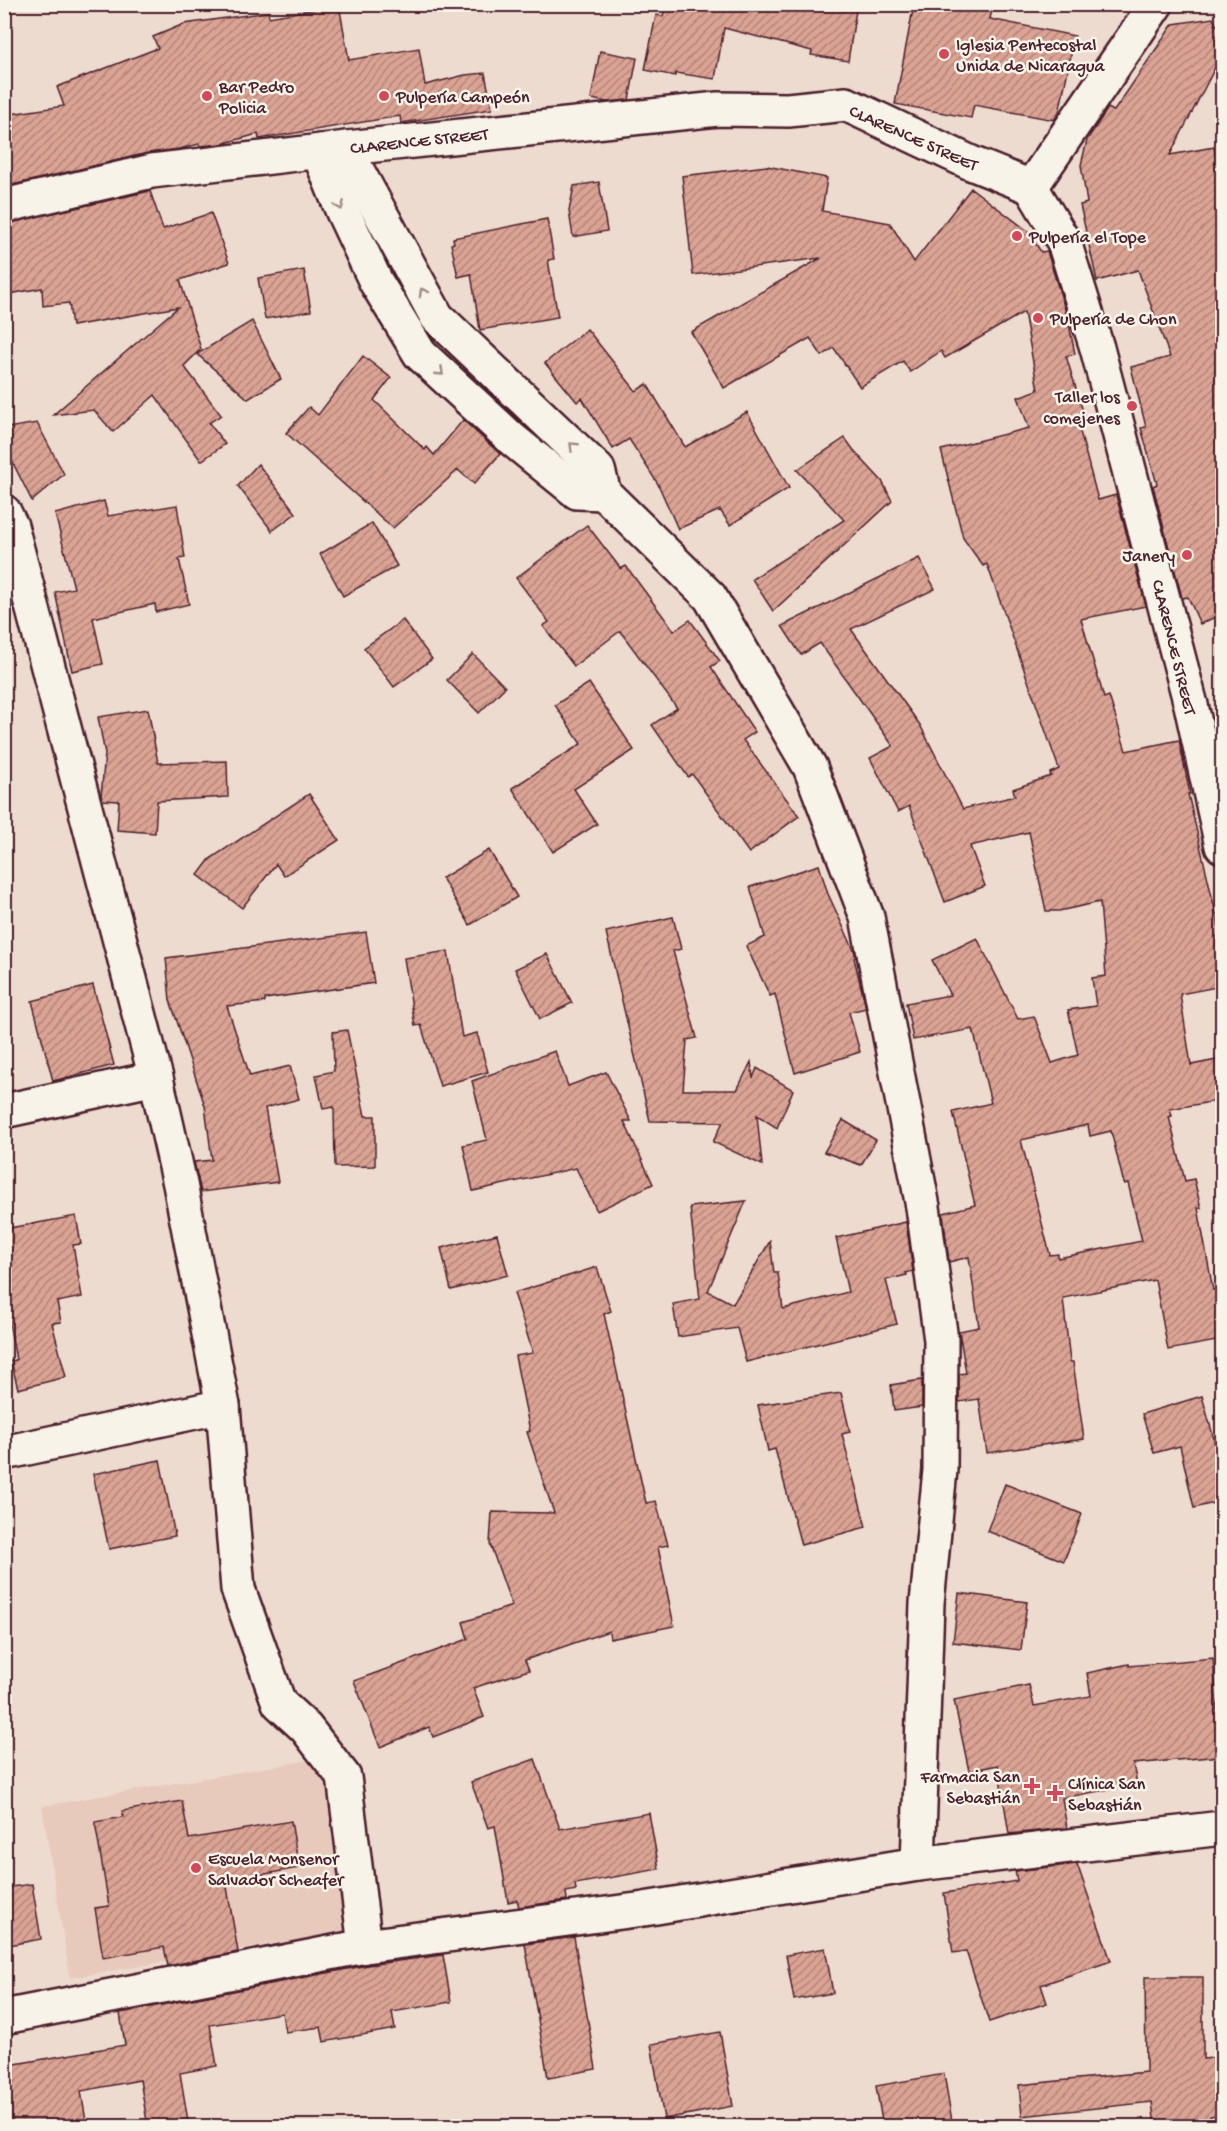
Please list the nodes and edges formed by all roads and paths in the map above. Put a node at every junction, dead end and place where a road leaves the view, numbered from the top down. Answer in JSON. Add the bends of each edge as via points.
{"nodes":[{"id":1,"x":1156,"y":4,"type":"edge"},
{"id":2,"x":333,"y":150,"type":"junction"},
{"id":3,"x":1031,"y":187,"type":"junction"},
{"id":4,"x":4,"y":206,"type":"edge"},
{"id":5,"x":4,"y":513,"type":"edge"},
{"id":6,"x":1222,"y":846,"type":"edge"},
{"id":7,"x":156,"y":1078,"type":"junction"},
{"id":8,"x":4,"y":1111,"type":"edge"},
{"id":9,"x":223,"y":1406,"type":"junction"},
{"id":10,"x":4,"y":1453,"type":"edge"},
{"id":11,"x":1222,"y":1828,"type":"edge"},
{"id":12,"x":918,"y":1864,"type":"junction"},
{"id":13,"x":365,"y":1946,"type":"junction"},
{"id":14,"x":4,"y":2017,"type":"edge"}],
"edges":[{"from":1,"to":3,"type":"street"},
{"from":2,"to":3,"type":"street","name":"CLARENCE STREET","via":[[718,109],[788,110],[846,104]]},
{"from":2,"to":4,"type":"street","name":"CLARENCE STREET","via":[[152,171]]},
{"from":2,"to":12,"type":"street","via":[[351,161],[437,317],[598,470],[604,493],[710,597],[810,767],[867,917],[923,1208],[941,1340],[940,1470],[927,1604]]},
{"from":3,"to":6,"type":"street","name":"CLARENCE STREET","via":[[1064,242],[1097,348],[1191,705]]},
{"from":5,"to":7,"type":"street","via":[[11,526]]},
{"from":7,"to":8,"type":"street"},
{"from":7,"to":9,"type":"street"},
{"from":9,"to":10,"type":"street"},
{"from":9,"to":13,"type":"street","via":[[238,1589],[279,1703],[306,1728],[344,1777]]},
{"from":11,"to":12,"type":"street"},
{"from":12,"to":13,"type":"street","via":[[644,1909]]},
{"from":13,"to":14,"type":"street"}]}
